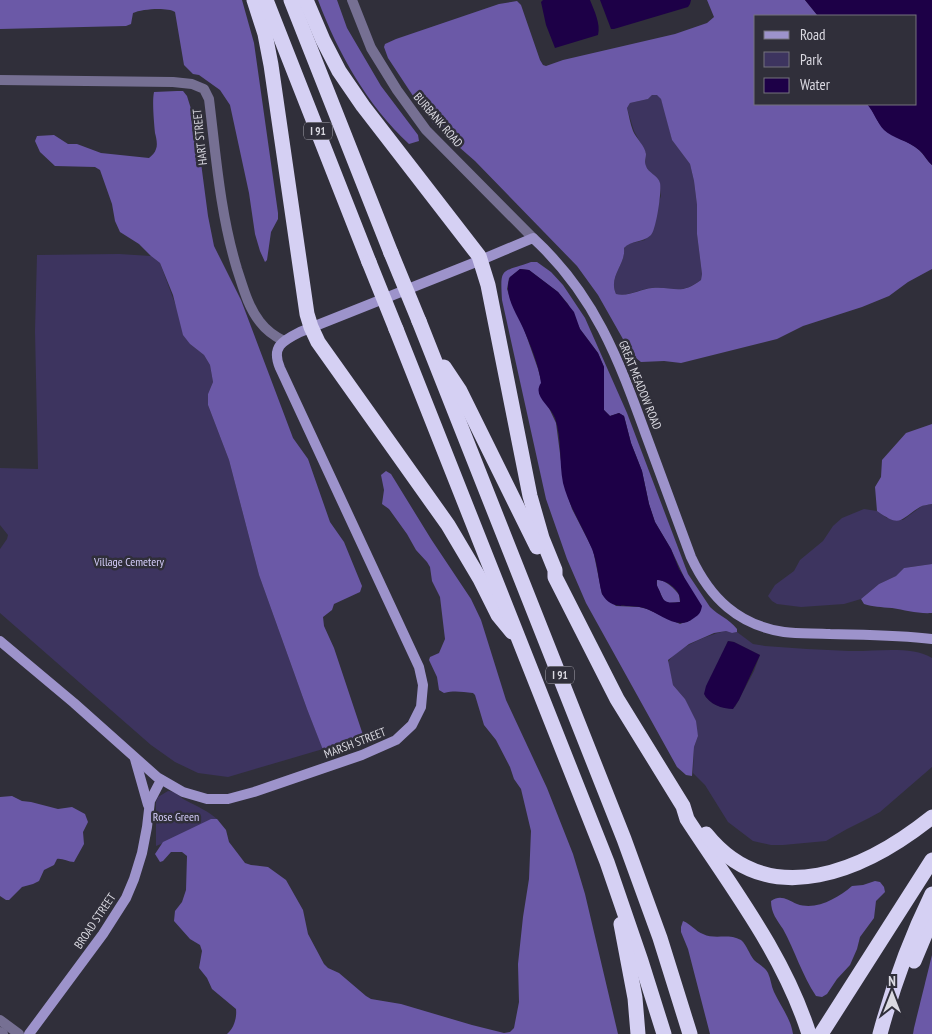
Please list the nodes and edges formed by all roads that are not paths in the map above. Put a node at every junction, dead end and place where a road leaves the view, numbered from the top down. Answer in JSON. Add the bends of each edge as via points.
{"nodes":[{"id":1,"x":254,"y":0,"type":"edge"},
{"id":2,"x":266,"y":0,"type":"edge"},
{"id":3,"x":291,"y":0,"type":"edge"},
{"id":4,"x":306,"y":0,"type":"edge"},
{"id":5,"x":352,"y":0,"type":"edge"},
{"id":6,"x":0,"y":80,"type":"edge"},
{"id":7,"x":533,"y":238,"type":"junction"},
{"id":8,"x":482,"y":260,"type":"junction"},
{"id":9,"x":311,"y":327,"type":"junction"},
{"id":10,"x":284,"y":341,"type":"junction"},
{"id":11,"x":431,"y":352,"type":"junction"},
{"id":12,"x":555,"y":577,"type":"junction"},
{"id":13,"x":519,"y":639,"type":"junction"},
{"id":14,"x":932,"y":639,"type":"edge"},
{"id":15,"x":0,"y":641,"type":"edge"},
{"id":16,"x":135,"y":758,"type":"junction"},
{"id":17,"x":161,"y":780,"type":"junction"},
{"id":18,"x":683,"y":806,"type":"junction"},
{"id":19,"x":149,"y":810,"type":"junction"},
{"id":20,"x":932,"y":817,"type":"edge"},
{"id":21,"x":932,"y":860,"type":"edge"},
{"id":22,"x":932,"y":894,"type":"edge"},
{"id":23,"x":618,"y":895,"type":"junction"},
{"id":24,"x":932,"y":918,"type":"edge"},
{"id":25,"x":0,"y":1020,"type":"edge"},
{"id":26,"x":19,"y":1034,"type":"edge"},
{"id":27,"x":29,"y":1034,"type":"edge"},
{"id":28,"x":638,"y":1034,"type":"edge"},
{"id":29,"x":664,"y":1034,"type":"edge"},
{"id":30,"x":690,"y":1034,"type":"edge"},
{"id":31,"x":809,"y":1034,"type":"edge"},
{"id":32,"x":821,"y":1034,"type":"edge"},
{"id":33,"x":880,"y":1034,"type":"edge"},
{"id":34,"x":890,"y":1034,"type":"edge"}],
"edges":[{"from":1,"to":9,"type":"highway","via":[[267,46]]},
{"from":2,"to":13,"type":"highway","number":"I 91","bridge":true},
{"from":3,"to":11,"type":"highway","number":"I 91","bridge":true},
{"from":4,"to":8,"type":"highway","via":[[331,58],[349,86]]},
{"from":5,"to":7,"type":"street","name":"BURBANK ROAD","via":[[371,48],[396,90],[426,130]]},
{"from":6,"to":10,"type":"street","name":"HART STREET","via":[[173,82],[204,89],[209,99],[224,218],[241,281],[258,320],[266,330]]},
{"from":7,"to":8,"type":"street"},
{"from":7,"to":14,"type":"street","name":"GREAT MEADOW ROAD","via":[[571,278],[605,332],[691,557],[715,596],[752,623],[785,632]]},
{"from":8,"to":9,"type":"street"},
{"from":8,"to":12,"type":"highway","via":[[530,496]]},
{"from":9,"to":10,"type":"street"},
{"from":9,"to":13,"type":"highway","via":[[458,541],[500,619]]},
{"from":10,"to":17,"type":"street","name":"MARSH STREET","via":[[277,350],[280,368],[414,657],[423,685],[421,707],[407,732],[383,747],[244,795],[219,800],[202,798]]},
{"from":11,"to":12,"type":"highway","via":[[460,391],[548,571]]},
{"from":11,"to":30,"type":"highway","number":"I 91","via":[[624,839]]},
{"from":12,"to":18,"type":"highway","via":[[620,706]]},
{"from":13,"to":23,"type":"highway","number":"I 91"},
{"from":15,"to":16,"type":"street","name":"MARSH STREET"},
{"from":16,"to":17,"type":"street","name":"MARSH STREET"},
{"from":16,"to":19,"type":"street"},
{"from":17,"to":19,"type":"street","name":"BROAD STREET","via":[[152,793]]},
{"from":18,"to":20,"type":"highway","via":[[714,844],[741,865],[769,875],[796,878],[821,876],[856,864],[893,845]]},
{"from":18,"to":31,"type":"highway","via":[[687,819],[780,965]]},
{"from":19,"to":27,"type":"street","name":"BROAD STREET","via":[[142,853],[126,898]]},
{"from":21,"to":32,"type":"highway"},
{"from":22,"to":33,"type":"highway","via":[[903,960]]},
{"from":23,"to":28,"type":"highway"},
{"from":23,"to":29,"type":"highway","number":"I 91"},
{"from":24,"to":34,"type":"highway","via":[[909,972]]},
{"from":25,"to":26,"type":"street"}]}
